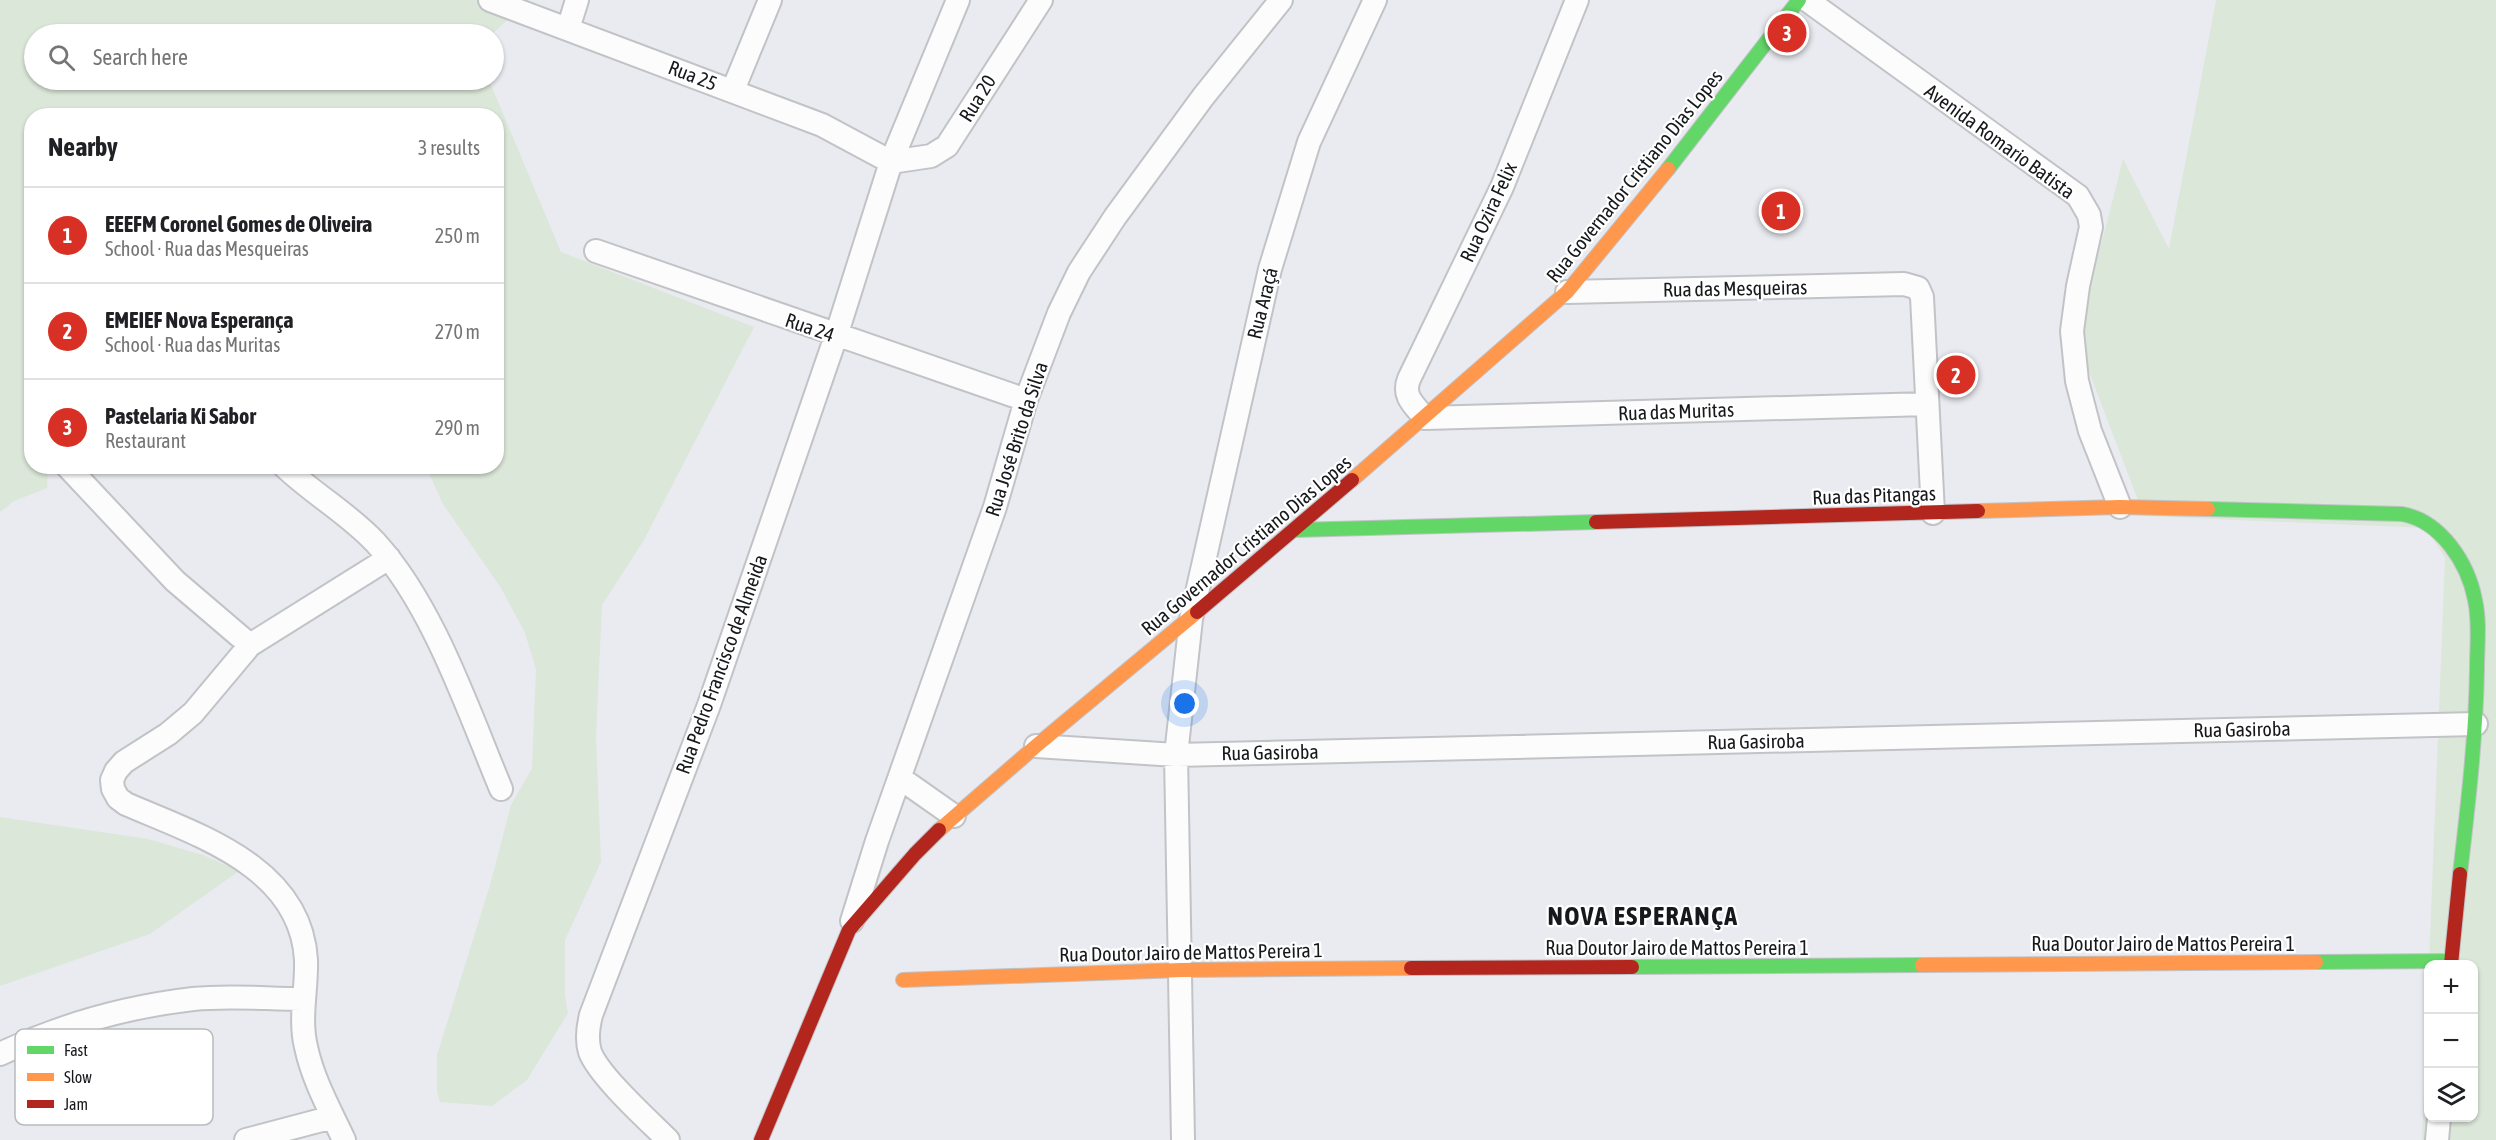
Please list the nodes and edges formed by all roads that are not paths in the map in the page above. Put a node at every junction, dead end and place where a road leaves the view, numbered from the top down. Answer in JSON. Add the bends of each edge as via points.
{"nodes":[{"id":1,"x":490,"y":0,"type":"edge"},
{"id":2,"x":577,"y":0,"type":"edge"},
{"id":3,"x":770,"y":0,"type":"edge"},
{"id":4,"x":958,"y":0,"type":"edge"},
{"id":5,"x":1041,"y":0,"type":"edge"},
{"id":6,"x":1281,"y":0,"type":"edge"},
{"id":7,"x":1375,"y":0,"type":"edge"},
{"id":8,"x":1577,"y":0,"type":"edge"},
{"id":9,"x":1799,"y":0,"type":"edge"},
{"id":10,"x":1807,"y":0,"type":"edge"},
{"id":11,"x":568,"y":29,"type":"junction"},
{"id":12,"x":733,"y":90,"type":"junction"},
{"id":13,"x":891,"y":162,"type":"junction"},
{"id":14,"x":596,"y":251,"type":"dead end"},
{"id":15,"x":1567,"y":292,"type":"junction"},
{"id":16,"x":836,"y":336,"type":"junction"},
{"id":17,"x":1026,"y":400,"type":"junction"},
{"id":18,"x":1927,"y":404,"type":"junction"},
{"id":19,"x":1425,"y":418,"type":"junction"},
{"id":20,"x":75,"y":474,"type":"edge"},
{"id":21,"x":294,"y":474,"type":"edge"},
{"id":22,"x":2120,"y":507,"type":"junction"},
{"id":23,"x":1933,"y":513,"type":"junction"},
{"id":24,"x":1295,"y":530,"type":"junction"},
{"id":25,"x":388,"y":558,"type":"junction"},
{"id":26,"x":1191,"y":619,"type":"junction"},
{"id":27,"x":250,"y":645,"type":"junction"},
{"id":28,"x":2476,"y":724,"type":"junction"},
{"id":29,"x":1036,"y":746,"type":"junction"},
{"id":30,"x":1176,"y":755,"type":"junction"},
{"id":31,"x":900,"y":778,"type":"junction"},
{"id":32,"x":501,"y":789,"type":"dead end"},
{"id":33,"x":954,"y":816,"type":"junction"},
{"id":34,"x":849,"y":930,"type":"junction"},
{"id":35,"x":2451,"y":960,"type":"edge"},
{"id":36,"x":2424,"y":963,"type":"edge"},
{"id":37,"x":1181,"y":970,"type":"junction"},
{"id":38,"x":903,"y":980,"type":"dead end"},
{"id":39,"x":303,"y":999,"type":"junction"},
{"id":40,"x":61,"y":1029,"type":"edge"},
{"id":41,"x":15,"y":1047,"type":"edge"},
{"id":42,"x":0,"y":1054,"type":"edge"},
{"id":43,"x":333,"y":1117,"type":"junction"},
{"id":44,"x":2439,"y":1122,"type":"edge"},
{"id":45,"x":246,"y":1140,"type":"edge"},
{"id":46,"x":344,"y":1140,"type":"edge"},
{"id":47,"x":668,"y":1140,"type":"edge"},
{"id":48,"x":761,"y":1140,"type":"edge"},
{"id":49,"x":1183,"y":1140,"type":"edge"},
{"id":50,"x":2437,"y":1140,"type":"edge"}],
"edges":[{"from":1,"to":11,"type":"street","name":"Rua 25"},
{"from":2,"to":11,"type":"street"},
{"from":3,"to":12,"type":"street"},
{"from":4,"to":13,"type":"street","name":"Rua Pedro Francisco de Almeida"},
{"from":5,"to":13,"type":"street","name":"Rua 20","via":[[947,146],[931,156]]},
{"from":6,"to":17,"type":"street","name":"Rua José Brito da Silva","via":[[1203,97],[1079,272]]},
{"from":7,"to":26,"type":"street","name":"Rua Araçá","via":[[1309,142],[1270,268]]},
{"from":8,"to":19,"type":"street","name":"Rua Ozira Felix","via":[[1502,187],[1408,379],[1406,394]]},
{"from":9,"to":15,"type":"street","name":"Rua Governador Cristiano Dias Lopes","via":[[1700,130]]},
{"from":10,"to":22,"type":"street","name":"Avenida Romario Batista","via":[[2086,205],[2091,227],[2072,331],[2077,381],[2090,430]]},
{"from":11,"to":12,"type":"street","name":"Rua 25"},
{"from":12,"to":13,"type":"street","name":"Rua 25","via":[[822,124]]},
{"from":13,"to":16,"type":"street","name":"Rua Pedro Francisco de Almeida"},
{"from":14,"to":16,"type":"street","name":"Rua 24"},
{"from":15,"to":18,"type":"street","name":"Rua das Mesqueiras","via":[[1904,284],[1918,288],[1922,297]]},
{"from":15,"to":19,"type":"street","name":"Rua Governador Cristiano Dias Lopes"},
{"from":16,"to":17,"type":"street","name":"Rua 24"},
{"from":16,"to":47,"type":"street","name":"Rua Pedro Francisco de Almeida","via":[[710,705],[591,1015],[587,1036],[598,1068]]},
{"from":17,"to":31,"type":"street","name":"Rua José Brito da Silva","via":[[995,507]]},
{"from":18,"to":19,"type":"street","name":"Rua das Muritas"},
{"from":18,"to":23,"type":"street"},
{"from":19,"to":24,"type":"street","name":"Rua Governador Cristiano Dias Lopes"},
{"from":20,"to":27,"type":"street","via":[[175,581]]},
{"from":21,"to":25,"type":"street","via":[[353,522]]},
{"from":22,"to":23,"type":"street","name":"Rua das Pitangas"},
{"from":22,"to":28,"type":"street","name":"Rua das Pitangas","via":[[2388,513],[2413,517],[2431,526],[2447,541],[2464,567],[2474,593],[2478,618]]},
{"from":23,"to":24,"type":"street","name":"Rua das Pitangas"},
{"from":24,"to":26,"type":"street","name":"Rua Governador Cristiano Dias Lopes"},
{"from":25,"to":27,"type":"street"},
{"from":25,"to":32,"type":"street","via":[[438,643]]},
{"from":26,"to":29,"type":"street","name":"Rua Governador Cristiano Dias Lopes"},
{"from":26,"to":30,"type":"street","name":"Rua Araçá"},
{"from":27,"to":39,"type":"street","via":[[193,713],[124,762],[112,780],[113,789],[126,804],[227,849],[258,870],[278,890],[302,939],[306,961]]},
{"from":28,"to":30,"type":"street","name":"Rua Gasiroba"},
{"from":28,"to":35,"type":"street","name":"Rua das Pitangas"},
{"from":29,"to":30,"type":"street","name":"Rua Gasiroba"},
{"from":29,"to":33,"type":"street","name":"Rua Governador Cristiano Dias Lopes"},
{"from":30,"to":37,"type":"street","name":"Rua Araçá"},
{"from":31,"to":33,"type":"street"},
{"from":31,"to":34,"type":"street","name":"Rua José Brito da Silva"},
{"from":33,"to":34,"type":"street","name":"Rua Governador Cristiano Dias Lopes"},
{"from":34,"to":48,"type":"street","name":"Rua Governador Cristiano Dias Lopes"},
{"from":36,"to":37,"type":"street","name":"Rua Doutor Jairo de Mattos Pereira 1"},
{"from":37,"to":38,"type":"street","name":"Rua Doutor Jairo de Mattos Pereira 1"},
{"from":37,"to":49,"type":"street","name":"Rua Araçá"},
{"from":39,"to":40,"type":"street","via":[[195,999],[118,1011]]},
{"from":39,"to":43,"type":"street","via":[[305,1044]]},
{"from":41,"to":42,"type":"street"},
{"from":43,"to":45,"type":"street"},
{"from":43,"to":46,"type":"street"},
{"from":44,"to":50,"type":"street"}]}
